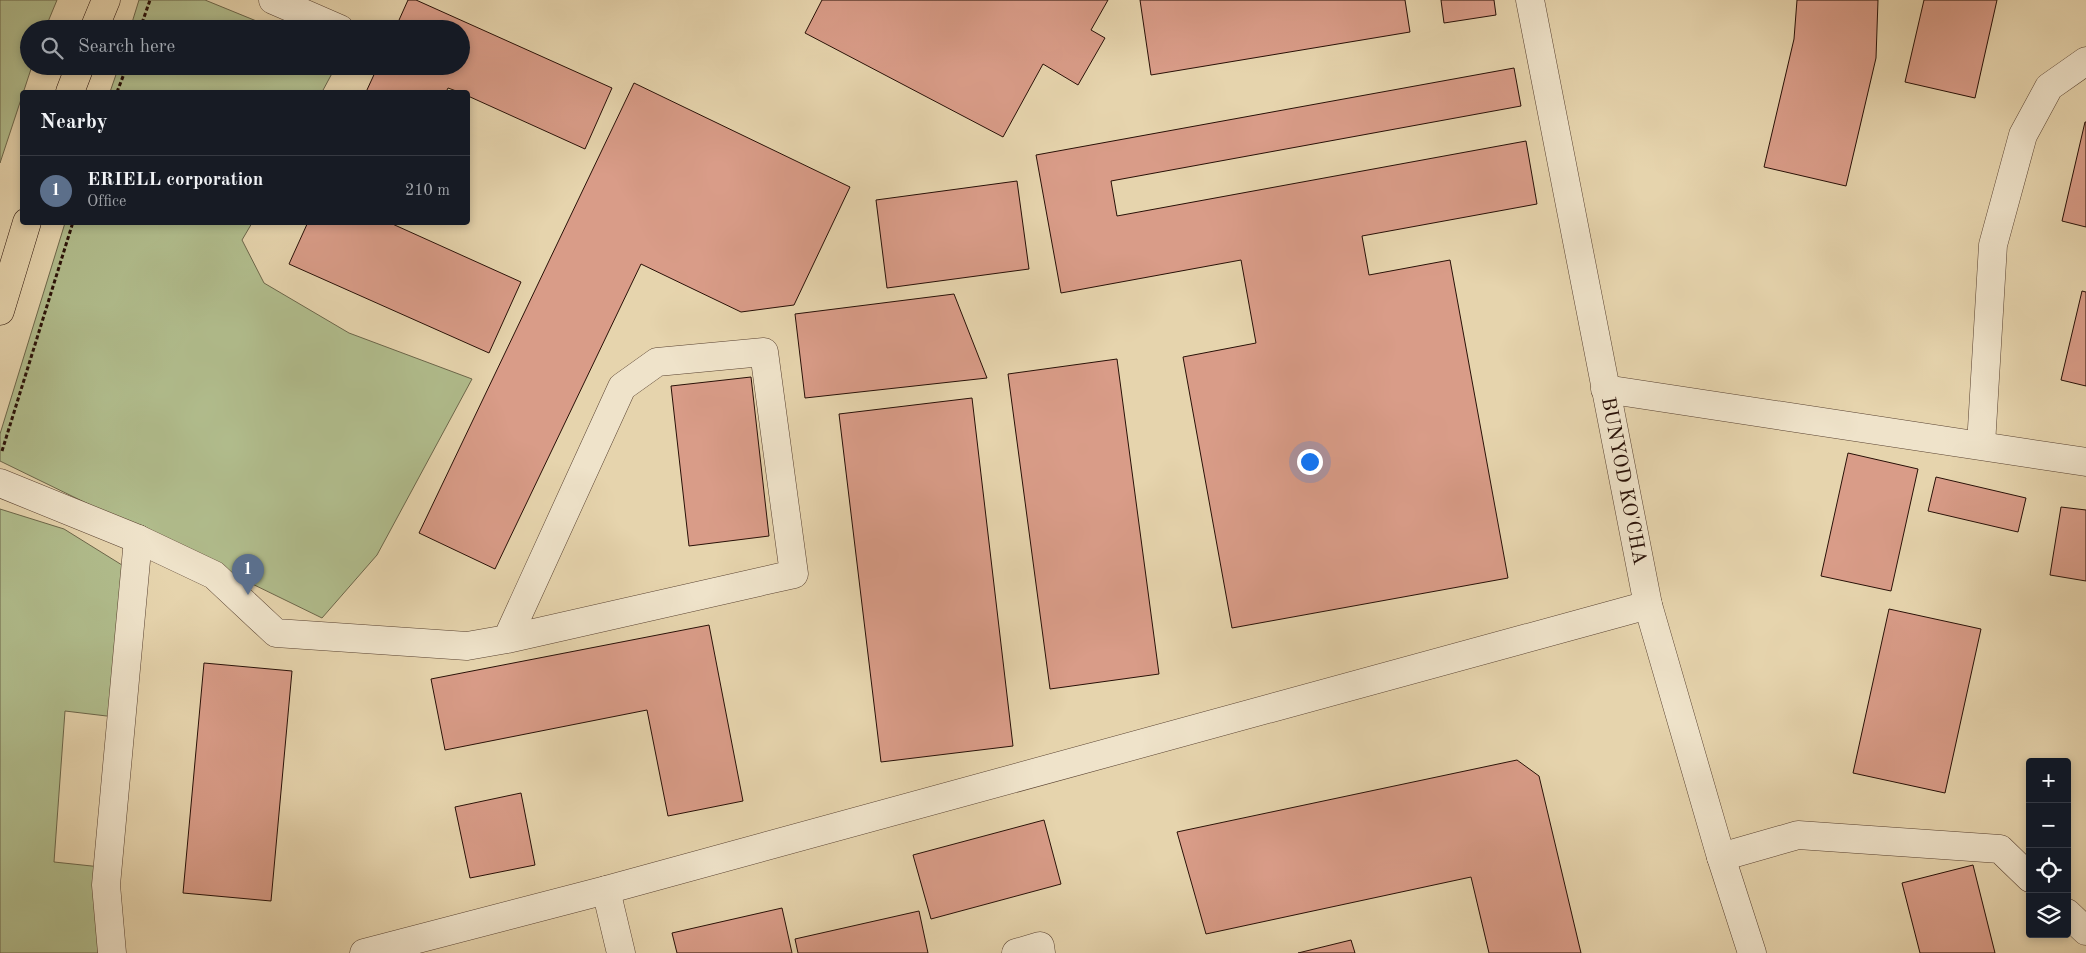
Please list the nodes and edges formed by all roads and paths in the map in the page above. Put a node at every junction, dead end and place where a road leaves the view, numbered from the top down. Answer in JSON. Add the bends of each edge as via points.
{"nodes":[{"id":1,"x":106,"y":0,"type":"edge"},
{"id":2,"x":150,"y":0,"type":"edge"},
{"id":3,"x":273,"y":0,"type":"edge"},
{"id":4,"x":1530,"y":0,"type":"edge"},
{"id":5,"x":98,"y":20,"type":"edge"},
{"id":6,"x":143,"y":20,"type":"edge"},
{"id":7,"x":319,"y":20,"type":"edge"},
{"id":8,"x":2086,"y":61,"type":"edge"},
{"id":9,"x":77,"y":75,"type":"edge"},
{"id":10,"x":124,"y":75,"type":"edge"},
{"id":11,"x":71,"y":90,"type":"edge"},
{"id":12,"x":118,"y":90,"type":"edge"},
{"id":13,"x":26,"y":225,"type":"edge"},
{"id":14,"x":72,"y":225,"type":"edge"},
{"id":15,"x":0,"y":311,"type":"edge"},
{"id":16,"x":1605,"y":390,"type":"junction"},
{"id":17,"x":1981,"y":445,"type":"junction"},
{"id":18,"x":0,"y":458,"type":"edge"},
{"id":19,"x":2086,"y":462,"type":"edge"},
{"id":20,"x":0,"y":483,"type":"edge"},
{"id":21,"x":138,"y":538,"type":"junction"},
{"id":22,"x":1648,"y":605,"type":"junction"},
{"id":23,"x":506,"y":639,"type":"junction"},
{"id":24,"x":1721,"y":857,"type":"junction"},
{"id":25,"x":2026,"y":874,"type":"edge"},
{"id":26,"x":606,"y":890,"type":"junction"},
{"id":27,"x":112,"y":953,"type":"edge"},
{"id":28,"x":364,"y":953,"type":"edge"},
{"id":29,"x":621,"y":953,"type":"edge"},
{"id":30,"x":1016,"y":953,"type":"edge"},
{"id":31,"x":1041,"y":953,"type":"edge"},
{"id":32,"x":1752,"y":953,"type":"edge"}],
"edges":[{"from":1,"to":5,"type":"main road"},
{"from":2,"to":6,"type":"path"},
{"from":3,"to":7,"type":"street"},
{"from":4,"to":16,"type":"street","name":"BUNYOD KO'CHA"},
{"from":8,"to":17,"type":"street","via":[[2049,86],[2023,135],[1993,245]]},
{"from":9,"to":11,"type":"main road"},
{"from":10,"to":12,"type":"path"},
{"from":13,"to":15,"type":"main road"},
{"from":14,"to":18,"type":"path"},
{"from":16,"to":17,"type":"street"},
{"from":16,"to":22,"type":"street","name":"BUNYOD KO'CHA"},
{"from":17,"to":19,"type":"street"},
{"from":20,"to":21,"type":"street"},
{"from":21,"to":23,"type":"street","via":[[214,575],[276,633],[467,646]]},
{"from":21,"to":27,"type":"street","via":[[106,885]]},
{"from":22,"to":24,"type":"street","name":"BUNYOD KO'CHA"},
{"from":22,"to":26,"type":"street"},
{"from":23,"to":23,"type":"street","via":[[622,388],[657,362],[764,352],[794,574]]},
{"from":24,"to":25,"type":"street","via":[[1798,835],[1817,836],[2000,849]]},
{"from":24,"to":32,"type":"street","name":"BUNYOD KO'CHA"},
{"from":26,"to":28,"type":"street"},
{"from":26,"to":29,"type":"street"},
{"from":30,"to":31,"type":"street","via":[[1040,946]]}]}
